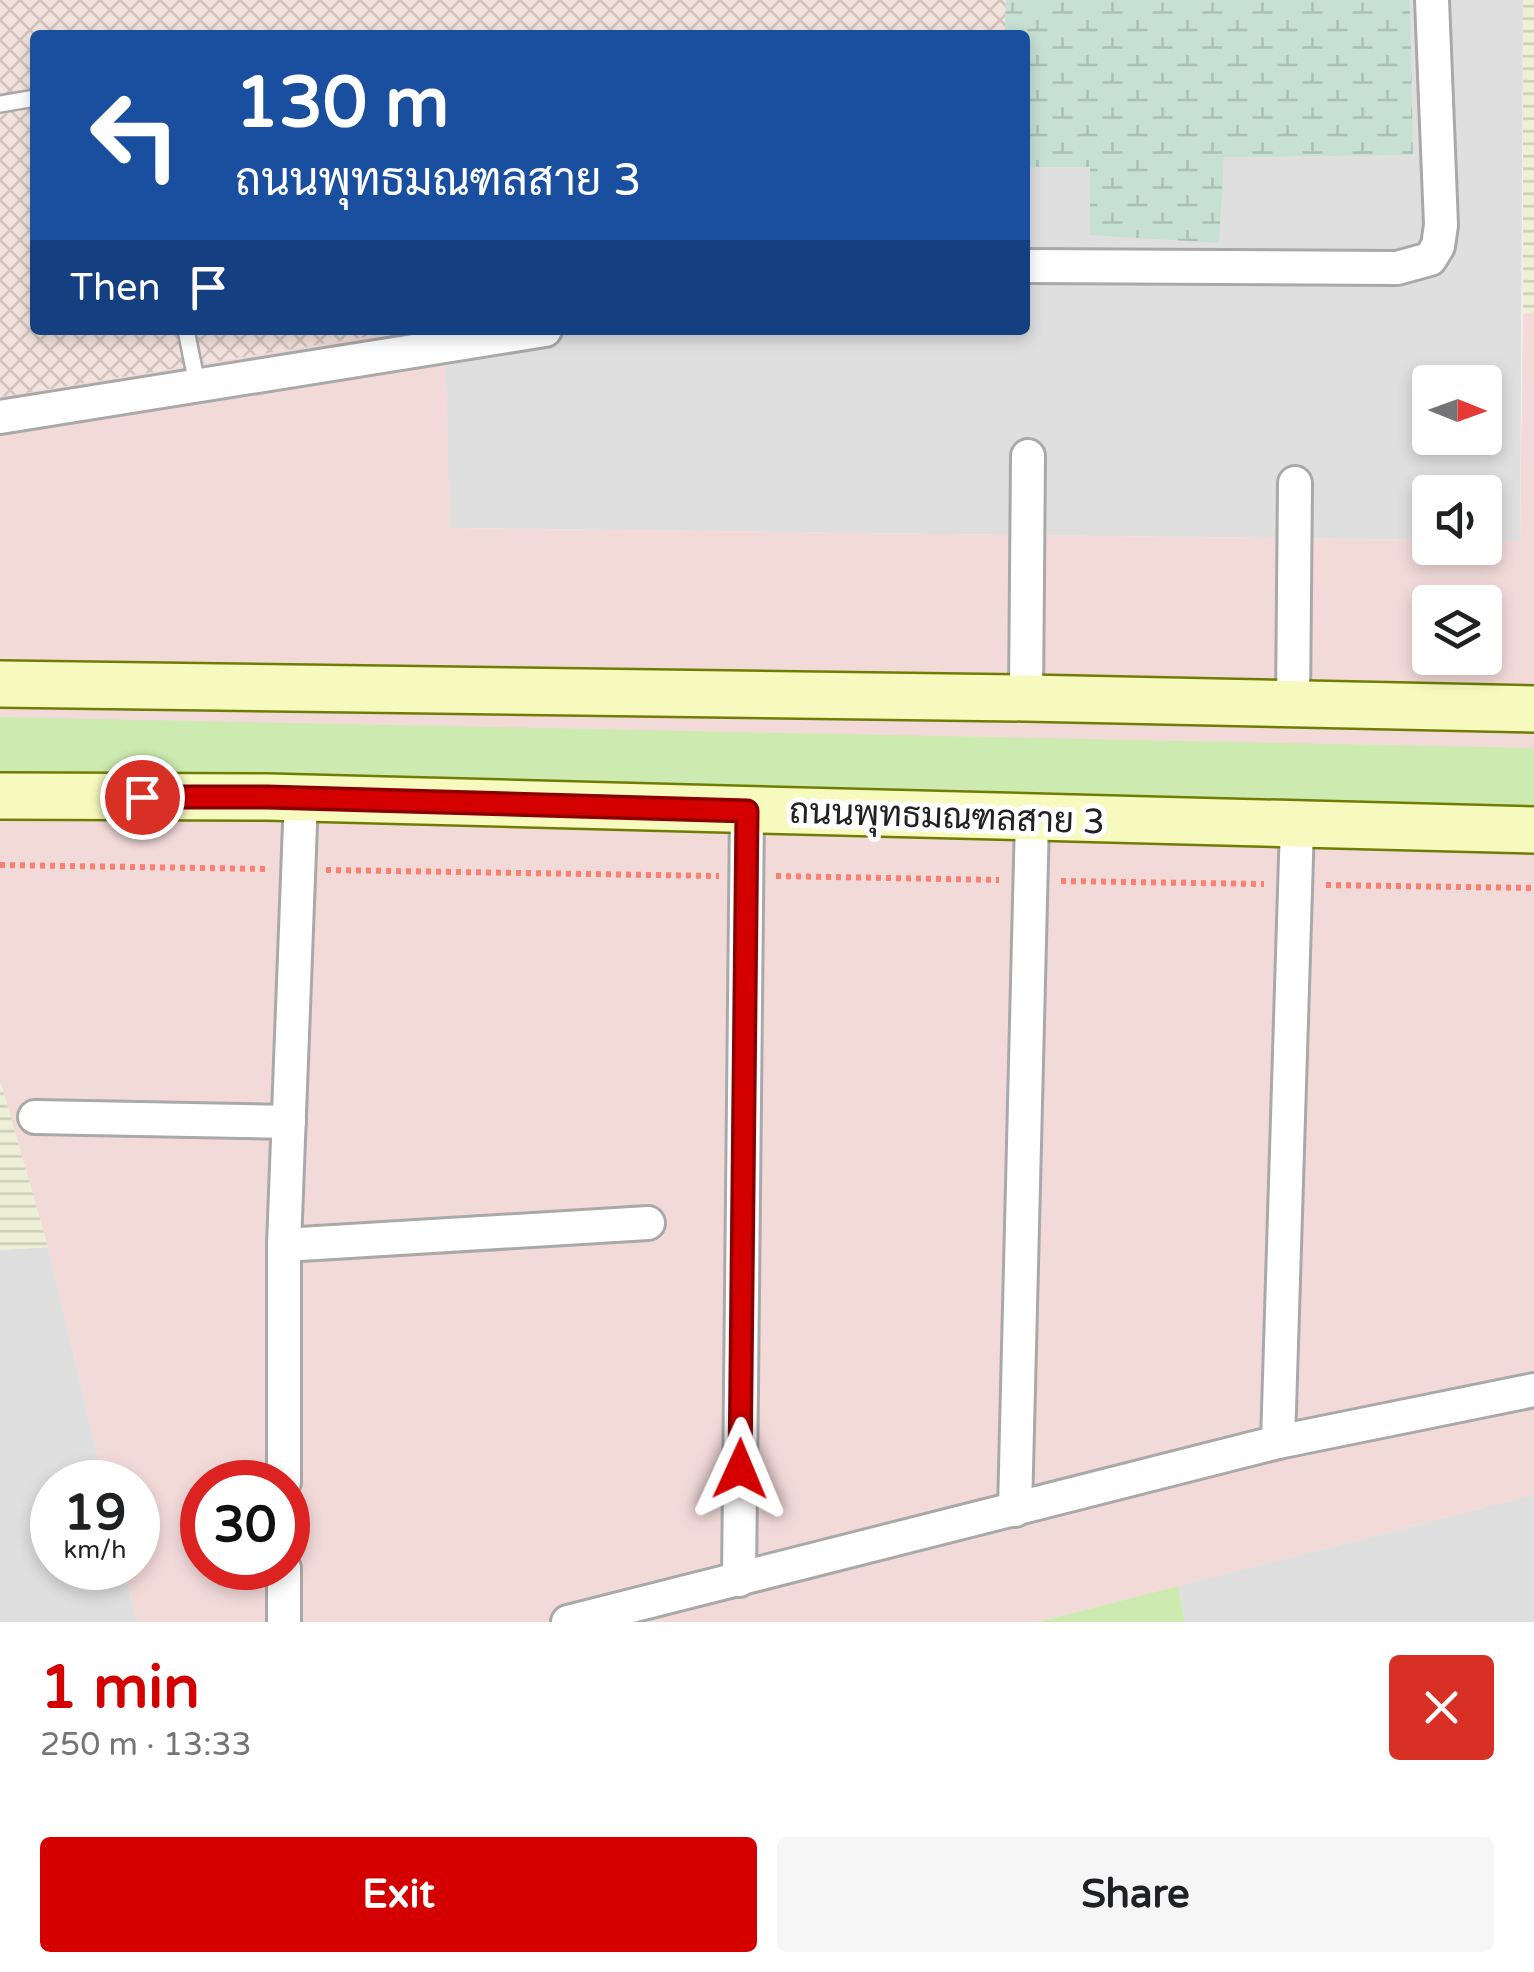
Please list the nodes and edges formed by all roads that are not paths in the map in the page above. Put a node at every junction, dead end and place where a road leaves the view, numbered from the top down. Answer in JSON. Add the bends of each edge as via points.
{"nodes":[{"id":1,"x":1432,"y":0,"type":"edge"},
{"id":2,"x":30,"y":99,"type":"edge"},
{"id":3,"x":0,"y":104,"type":"edge"},
{"id":4,"x":1030,"y":266,"type":"edge"},
{"id":5,"x":187,"y":335,"type":"edge"},
{"id":6,"x":513,"y":335,"type":"edge"},
{"id":7,"x":197,"y":384,"type":"junction"},
{"id":8,"x":0,"y":417,"type":"edge"},
{"id":9,"x":1028,"y":456,"type":"dead end"},
{"id":10,"x":1294,"y":483,"type":"dead end"},
{"id":11,"x":0,"y":684,"type":"edge"},
{"id":12,"x":1026,"y":698,"type":"junction"},
{"id":13,"x":1294,"y":703,"type":"junction"},
{"id":14,"x":1534,"y":709,"type":"edge"},
{"id":15,"x":0,"y":796,"type":"edge"},
{"id":16,"x":301,"y":798,"type":"junction"},
{"id":17,"x":747,"y":811,"type":"junction"},
{"id":18,"x":1032,"y":820,"type":"junction"},
{"id":19,"x":1297,"y":824,"type":"junction"},
{"id":20,"x":1534,"y":830,"type":"edge"},
{"id":21,"x":35,"y":1117,"type":"dead end"},
{"id":22,"x":288,"y":1122,"type":"junction"},
{"id":23,"x":648,"y":1224,"type":"dead end"},
{"id":24,"x":284,"y":1245,"type":"junction"},
{"id":25,"x":1534,"y":1390,"type":"edge"},
{"id":26,"x":1278,"y":1442,"type":"junction"},
{"id":27,"x":284,"y":1460,"type":"edge"},
{"id":28,"x":1015,"y":1510,"type":"junction"},
{"id":29,"x":739,"y":1580,"type":"junction"},
{"id":30,"x":284,"y":1590,"type":"edge"},
{"id":31,"x":284,"y":1622,"type":"edge"},
{"id":32,"x":568,"y":1622,"type":"edge"}],
"edges":[{"from":1,"to":4,"type":"street","via":[[1441,225],[1430,259],[1397,268]]},
{"from":2,"to":3,"type":"lane"},
{"from":5,"to":7,"type":"lane"},
{"from":6,"to":7,"type":"street"},
{"from":7,"to":8,"type":"street"},
{"from":9,"to":12,"type":"street"},
{"from":10,"to":13,"type":"street"},
{"from":11,"to":12,"type":"main road"},
{"from":12,"to":13,"type":"main road"},
{"from":13,"to":14,"type":"main road"},
{"from":15,"to":16,"type":"main road","name":"ถนนพุทธมณฑลสาย 3"},
{"from":16,"to":17,"type":"main road","name":"ถนนพุทธมณฑลสาย 3"},
{"from":16,"to":22,"type":"street"},
{"from":17,"to":18,"type":"main road","name":"ถนนพุทธมณฑลสาย 3"},
{"from":17,"to":29,"type":"street"},
{"from":18,"to":19,"type":"main road","name":"ถนนพุทธมณฑลสาย 3"},
{"from":18,"to":28,"type":"street"},
{"from":19,"to":20,"type":"main road","name":"ถนนพุทธมณฑลสาย 3"},
{"from":19,"to":26,"type":"street"},
{"from":21,"to":22,"type":"street"},
{"from":22,"to":24,"type":"street"},
{"from":23,"to":24,"type":"street"},
{"from":24,"to":27,"type":"street"},
{"from":25,"to":26,"type":"street"},
{"from":26,"to":28,"type":"street"},
{"from":28,"to":29,"type":"street"},
{"from":29,"to":32,"type":"street"},
{"from":30,"to":31,"type":"street"}]}
